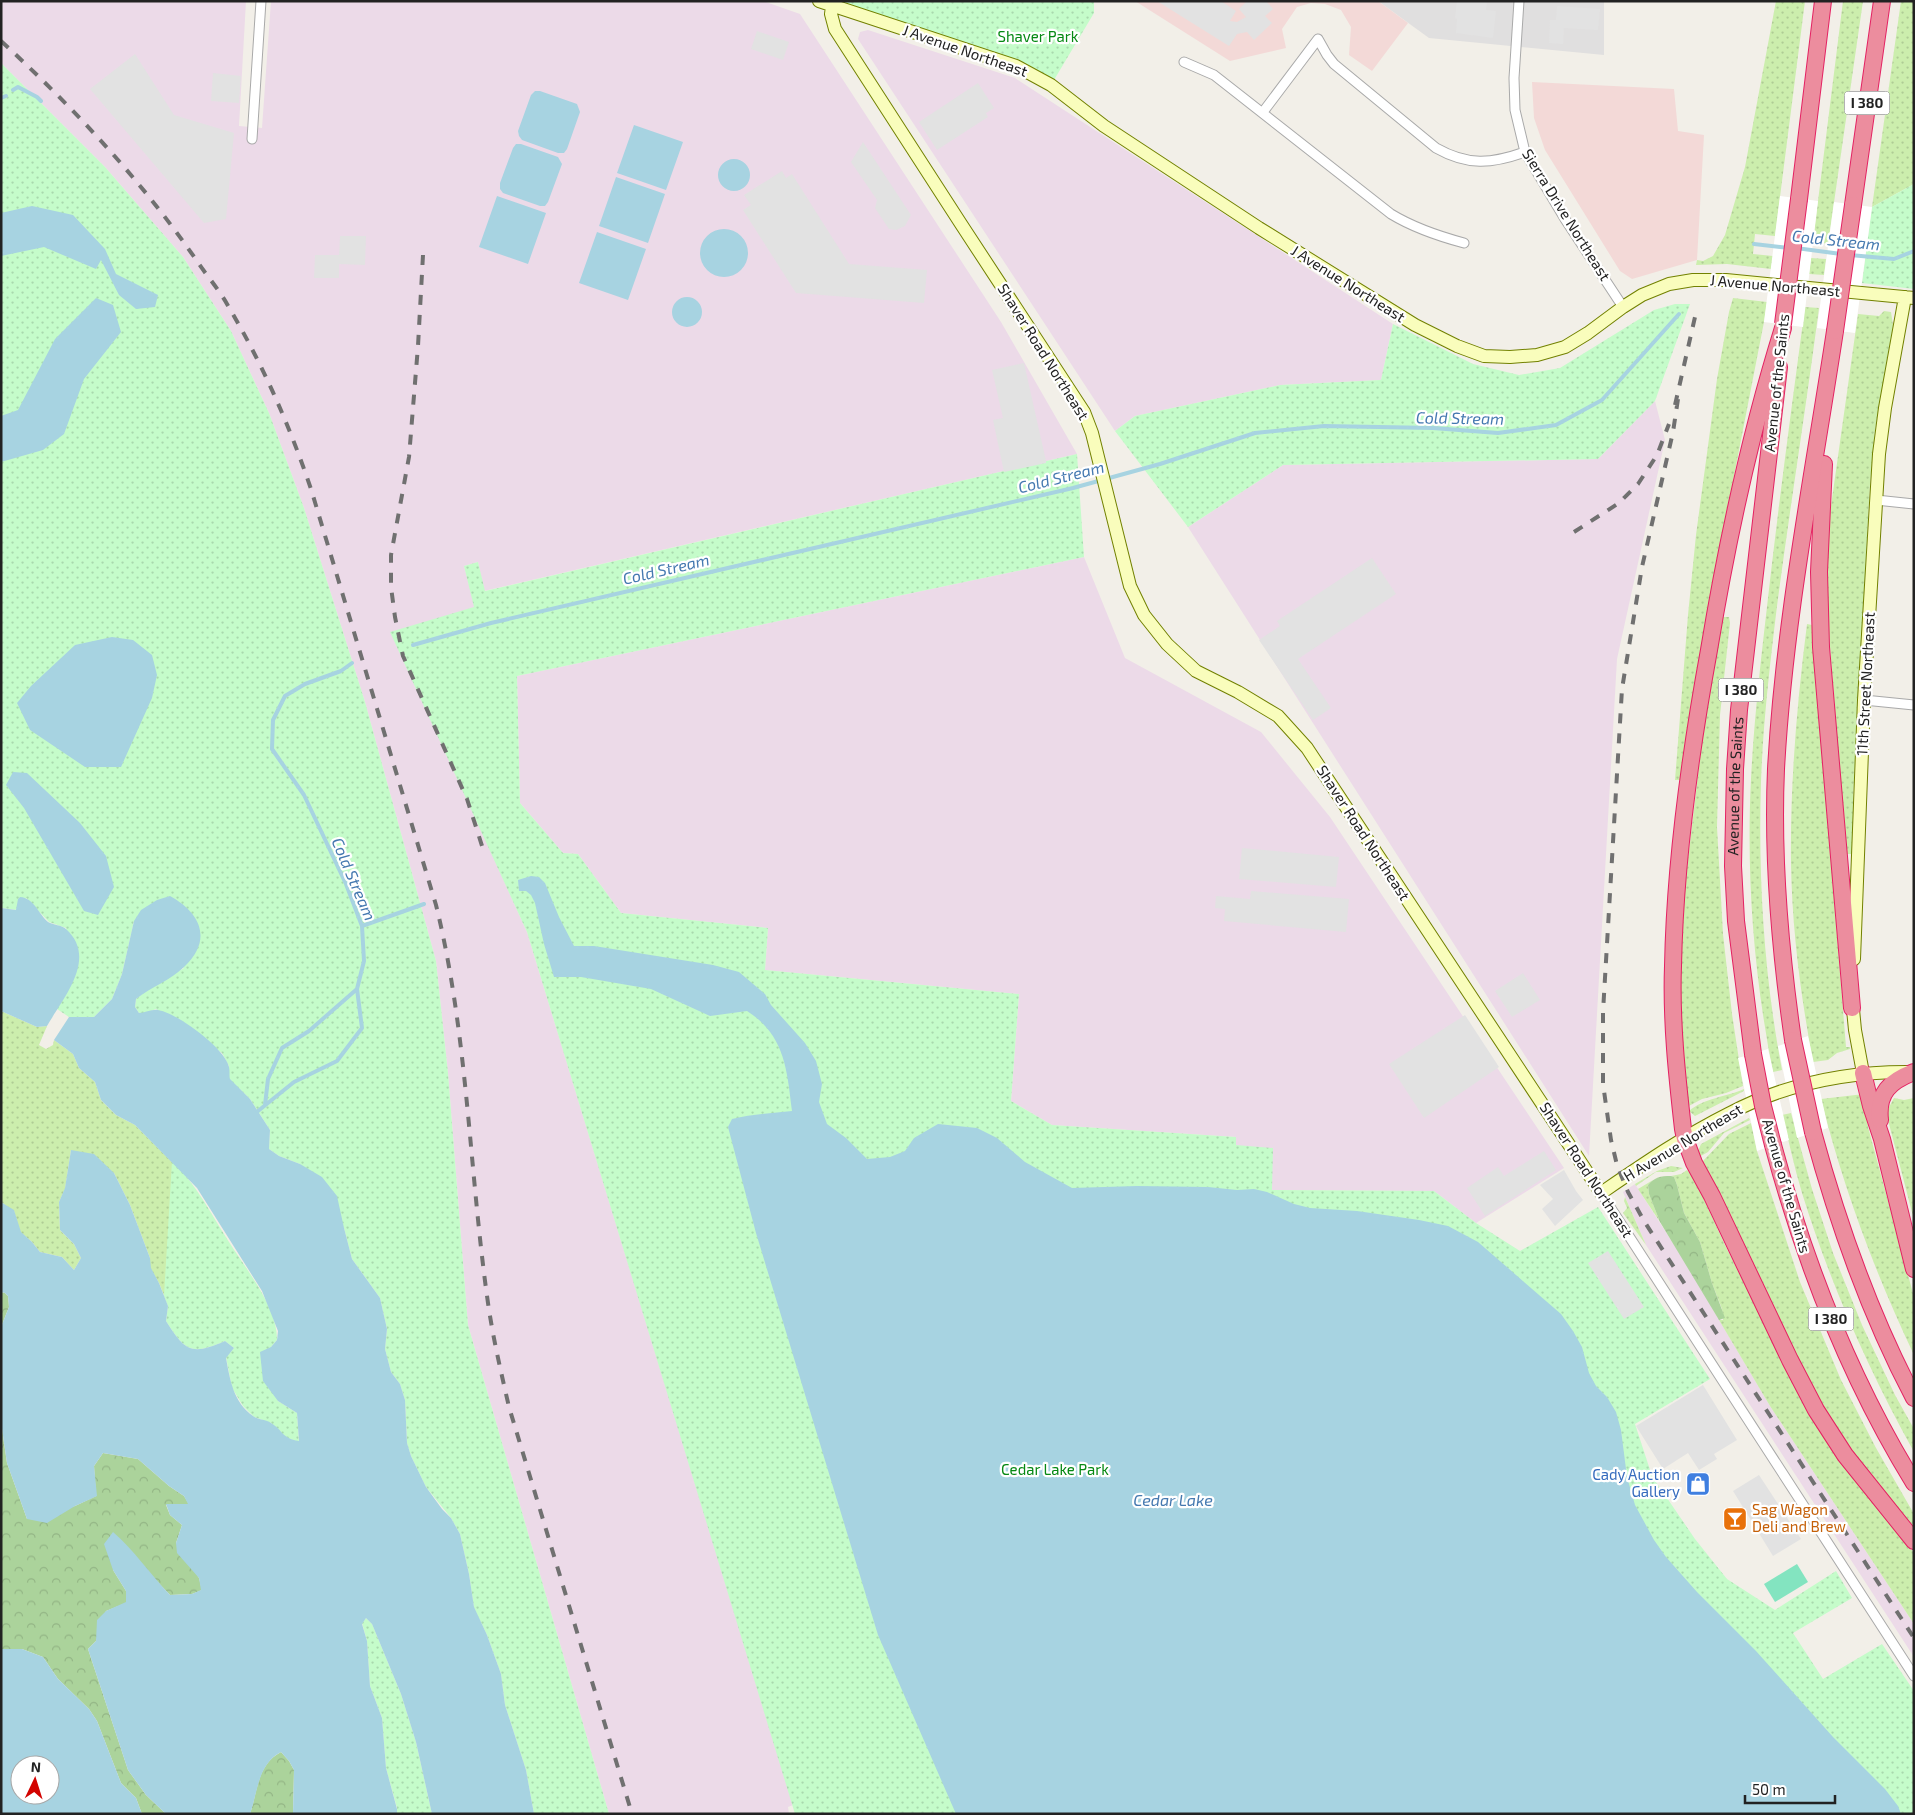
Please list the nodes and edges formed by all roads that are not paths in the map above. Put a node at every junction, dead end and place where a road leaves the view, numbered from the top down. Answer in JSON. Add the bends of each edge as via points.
{"nodes":[{"id":1,"x":261,"y":1,"type":"edge"},
{"id":2,"x":819,"y":1,"type":"edge"},
{"id":3,"x":1520,"y":1,"type":"edge"},
{"id":4,"x":1823,"y":1,"type":"edge"},
{"id":5,"x":1882,"y":1,"type":"edge"},
{"id":6,"x":832,"y":6,"type":"junction"},
{"id":7,"x":1184,"y":62,"type":"dead end"},
{"id":8,"x":1263,"y":112,"type":"junction"},
{"id":9,"x":252,"y":139,"type":"dead end"},
{"id":10,"x":1525,"y":152,"type":"junction"},
{"id":11,"x":1464,"y":244,"type":"dead end"},
{"id":12,"x":1909,"y":298,"type":"edge"},
{"id":13,"x":1623,"y":307,"type":"junction"},
{"id":14,"x":1783,"y":326,"type":"junction"},
{"id":15,"x":1825,"y":397,"type":"junction"},
{"id":16,"x":1876,"y":500,"type":"junction"},
{"id":17,"x":1914,"y":504,"type":"edge"},
{"id":18,"x":1864,"y":700,"type":"junction"},
{"id":19,"x":1914,"y":705,"type":"edge"},
{"id":20,"x":1852,"y":1008,"type":"junction"},
{"id":21,"x":1914,"y":1072,"type":"edge"},
{"id":22,"x":1863,"y":1073,"type":"junction"},
{"id":23,"x":1685,"y":1139,"type":"junction"},
{"id":24,"x":1882,"y":1139,"type":"junction"},
{"id":25,"x":1601,"y":1193,"type":"junction"},
{"id":26,"x":1914,"y":1269,"type":"edge"},
{"id":27,"x":1914,"y":1398,"type":"edge"},
{"id":28,"x":1914,"y":1483,"type":"edge"},
{"id":29,"x":1914,"y":1541,"type":"edge"},
{"id":30,"x":1914,"y":1676,"type":"edge"}],
"edges":[{"from":1,"to":9,"type":"street"},
{"from":2,"to":6,"type":"street","name":"J Avenue Northeast"},
{"from":3,"to":10,"type":"street","name":"Sierra Drive Northeast","via":[[1515,110]]},
{"from":4,"to":14,"type":"highway","name":"Avenue of the Saints","number":"I 380","bridge":true},
{"from":5,"to":15,"type":"highway","number":"I 380","bridge":true},
{"from":6,"to":13,"type":"street","name":"J Avenue Northeast","via":[[1016,66],[1051,85],[1104,126],[1259,228],[1415,325],[1457,346],[1484,356],[1537,355],[1564,347]]},
{"from":6,"to":25,"type":"street","name":"Shaver Road Northeast","via":[[835,29],[1084,412],[1130,586],[1144,615],[1167,644],[1196,671],[1278,716],[1307,748]]},
{"from":7,"to":8,"type":"street","via":[[1214,75]]},
{"from":8,"to":10,"type":"street","via":[[1318,39],[1334,64],[1448,155],[1481,162],[1503,160]]},
{"from":8,"to":11,"type":"street","via":[[1391,214],[1408,224]]},
{"from":10,"to":13,"type":"street","name":"Sierra Drive Northeast"},
{"from":12,"to":13,"type":"street","name":"J Avenue Northeast","via":[[1712,279],[1669,284]]},
{"from":12,"to":16,"type":"street","name":"11th Street Northeast","via":[[1885,408]]},
{"from":14,"to":23,"type":"highway","via":[[1738,496],[1701,691],[1689,778],[1673,967],[1674,1018]]},
{"from":14,"to":28,"type":"highway","name":"Avenue of the Saints","number":"I 380","bridge":true,"via":[[1734,769],[1736,921],[1753,1054],[1763,1106],[1792,1214],[1827,1311],[1872,1408]]},
{"from":15,"to":20,"type":"highway","via":[[1819,611]]},
{"from":15,"to":27,"type":"highway","number":"I 380","bridge":true,"via":[[1786,663],[1776,770],[1776,877],[1782,954],[1793,1040],[1829,1192],[1866,1294]]},
{"from":16,"to":17,"type":"street"},
{"from":16,"to":18,"type":"street","name":"11th Street Northeast"},
{"from":18,"to":19,"type":"street"},
{"from":18,"to":20,"type":"street","name":"11th Street Northeast"},
{"from":20,"to":22,"type":"street","name":"11th Street Northeast"},
{"from":21,"to":22,"type":"street","name":"H Avenue Northeast"},
{"from":21,"to":24,"type":"highway","via":[[1883,1093],[1879,1106]]},
{"from":22,"to":23,"type":"street","name":"H Avenue Northeast","via":[[1810,1083],[1764,1098],[1727,1114]]},
{"from":22,"to":24,"type":"highway"},
{"from":23,"to":25,"type":"street","name":"H Avenue Northeast"},
{"from":23,"to":29,"type":"highway","via":[[1816,1410],[1845,1454]]},
{"from":24,"to":26,"type":"highway"},
{"from":25,"to":30,"type":"street","name":"Shaver Road Northeast"}]}
